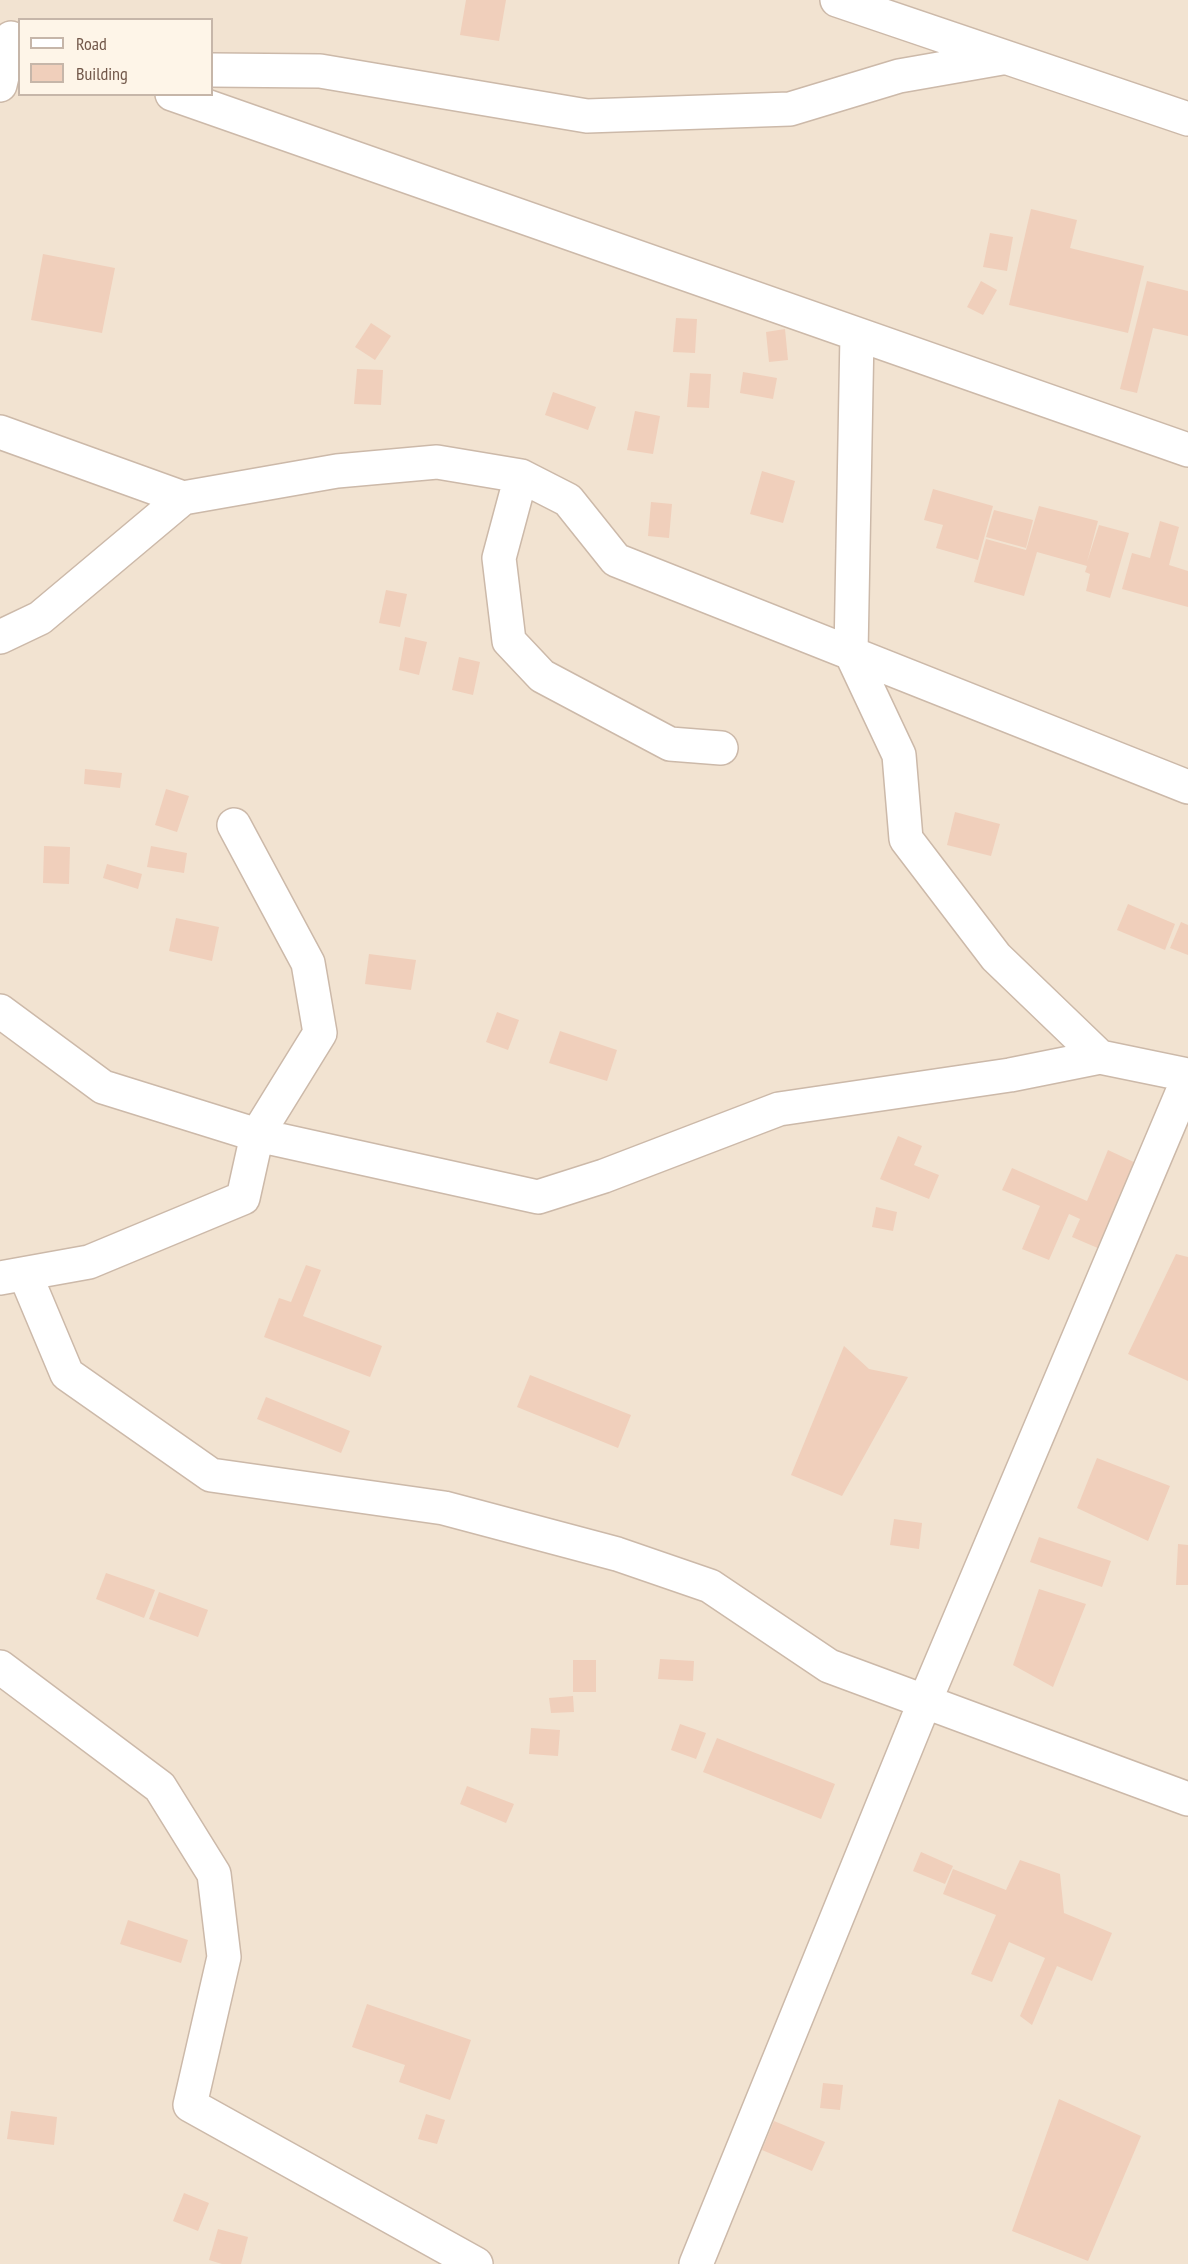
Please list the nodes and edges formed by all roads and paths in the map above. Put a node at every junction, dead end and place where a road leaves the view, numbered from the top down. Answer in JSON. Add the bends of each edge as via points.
{"nodes":[{"id":1,"x":837,"y":0,"type":"edge"},
{"id":2,"x":887,"y":9,"type":"edge"},
{"id":3,"x":10,"y":38,"type":"edge"},
{"id":4,"x":1002,"y":58,"type":"junction"},
{"id":5,"x":213,"y":70,"type":"edge"},
{"id":6,"x":0,"y":85,"type":"edge"},
{"id":7,"x":177,"y":96,"type":"edge"},
{"id":8,"x":1188,"y":118,"type":"edge"},
{"id":9,"x":857,"y":334,"type":"junction"},
{"id":10,"x":0,"y":432,"type":"edge"},
{"id":11,"x":1188,"y":450,"type":"edge"},
{"id":12,"x":521,"y":476,"type":"junction"},
{"id":13,"x":183,"y":498,"type":"junction"},
{"id":14,"x":0,"y":637,"type":"edge"},
{"id":15,"x":851,"y":653,"type":"junction"},
{"id":16,"x":721,"y":748,"type":"dead end"},
{"id":17,"x":1188,"y":787,"type":"edge"},
{"id":18,"x":234,"y":825,"type":"dead end"},
{"id":19,"x":0,"y":1011,"type":"edge"},
{"id":20,"x":1100,"y":1057,"type":"junction"},
{"id":21,"x":1188,"y":1075,"type":"edge"},
{"id":22,"x":1188,"y":1080,"type":"edge"},
{"id":23,"x":257,"y":1135,"type":"junction"},
{"id":24,"x":13,"y":1276,"type":"edge"},
{"id":25,"x":0,"y":1667,"type":"edge"},
{"id":26,"x":925,"y":1701,"type":"junction"},
{"id":27,"x":1188,"y":1799,"type":"edge"},
{"id":28,"x":476,"y":2264,"type":"edge"},
{"id":29,"x":696,"y":2264,"type":"edge"}],
"edges":[{"from":1,"to":2,"type":"street"},
{"from":2,"to":4,"type":"street"},
{"from":3,"to":6,"type":"street"},
{"from":4,"to":5,"type":"street","via":[[899,76],[790,109],[587,116],[320,70]]},
{"from":4,"to":8,"type":"street"},
{"from":7,"to":9,"type":"street"},
{"from":9,"to":11,"type":"street"},
{"from":9,"to":15,"type":"street"},
{"from":10,"to":13,"type":"street"},
{"from":12,"to":13,"type":"street","via":[[437,462],[337,471]]},
{"from":12,"to":15,"type":"street","via":[[568,500],[616,560]]},
{"from":12,"to":16,"type":"street","via":[[499,558],[509,641],[542,676],[670,744]]},
{"from":13,"to":14,"type":"street","via":[[40,618]]},
{"from":15,"to":17,"type":"street"},
{"from":15,"to":20,"type":"street","via":[[899,755],[906,839],[996,957]]},
{"from":18,"to":23,"type":"street","via":[[308,963],[320,1033]]},
{"from":19,"to":23,"type":"street","via":[[104,1086]]},
{"from":20,"to":21,"type":"street"},
{"from":20,"to":23,"type":"street","via":[[1010,1075],[778,1109],[604,1176],[538,1197]]},
{"from":22,"to":26,"type":"street"},
{"from":23,"to":24,"type":"street","via":[[243,1198],[89,1262]]},
{"from":24,"to":26,"type":"street","via":[[67,1374],[211,1475],[444,1508],[617,1554],[710,1586],[829,1666]]},
{"from":25,"to":28,"type":"street","via":[[160,1787],[214,1874],[224,1957],[190,2105]]},
{"from":26,"to":27,"type":"street"},
{"from":26,"to":29,"type":"street"}]}
